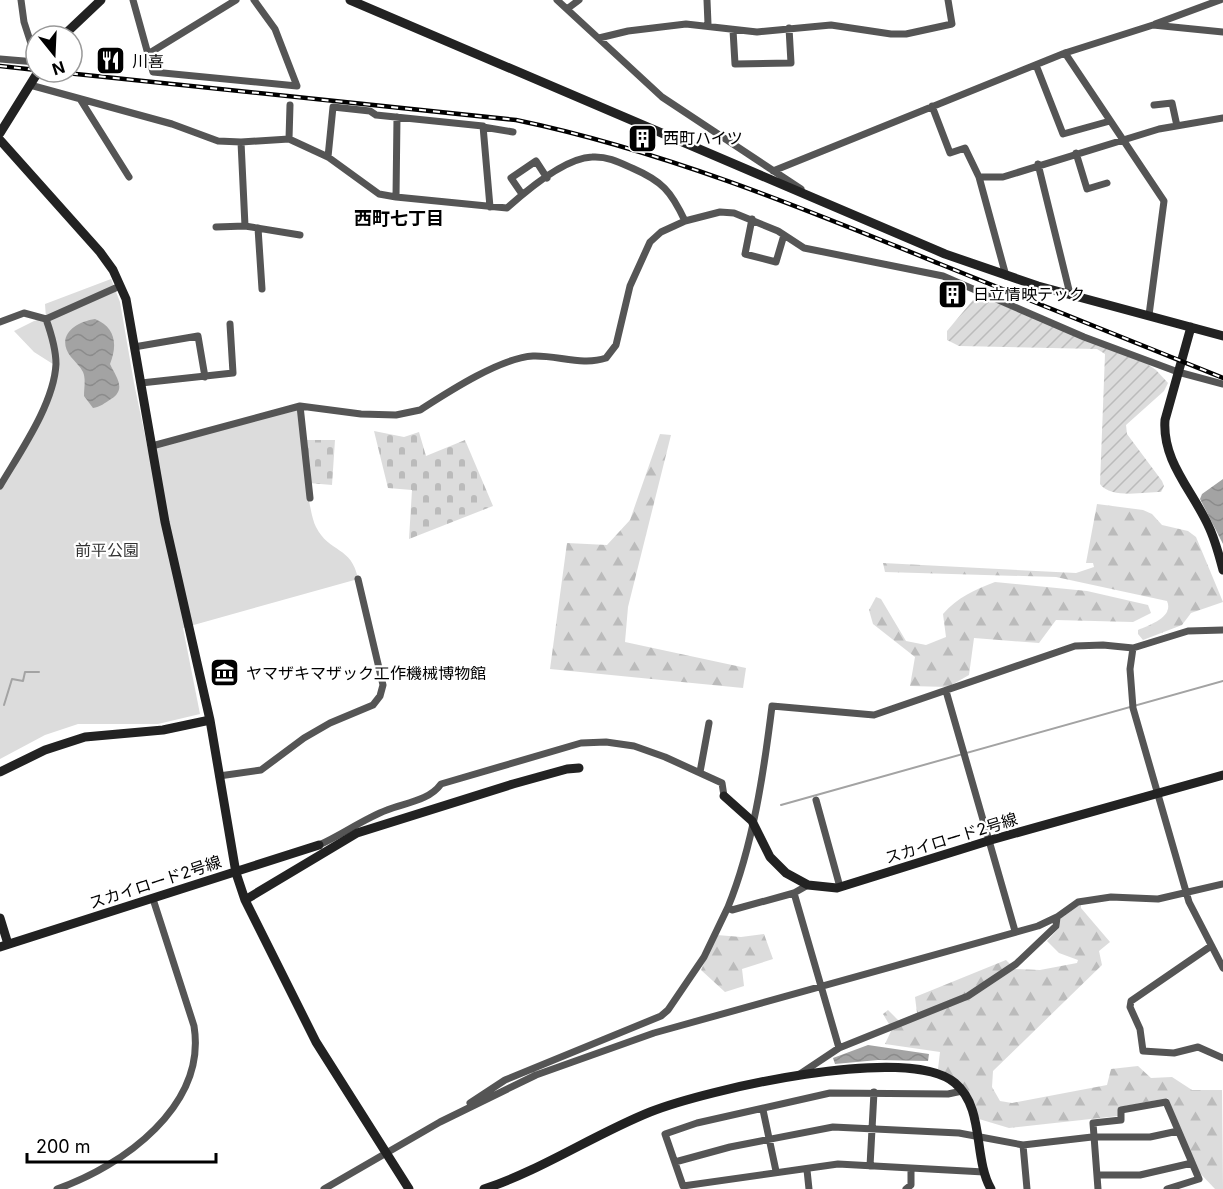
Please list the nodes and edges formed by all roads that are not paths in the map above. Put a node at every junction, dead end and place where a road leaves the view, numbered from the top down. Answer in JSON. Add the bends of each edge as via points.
{"nodes":[{"id":1,"x":21,"y":0,"type":"edge"},
{"id":2,"x":101,"y":0,"type":"edge"},
{"id":3,"x":133,"y":0,"type":"edge"},
{"id":4,"x":236,"y":0,"type":"edge"},
{"id":5,"x":254,"y":0,"type":"edge"},
{"id":6,"x":350,"y":0,"type":"edge"},
{"id":7,"x":557,"y":0,"type":"edge"},
{"id":8,"x":579,"y":0,"type":"edge"},
{"id":9,"x":707,"y":0,"type":"edge"},
{"id":10,"x":948,"y":0,"type":"edge"},
{"id":11,"x":1220,"y":0,"type":"edge"},
{"id":12,"x":227,"y":2,"type":"edge"},
{"id":13,"x":567,"y":9,"type":"junction"},
{"id":14,"x":25,"y":24,"type":"edge"},
{"id":15,"x":76,"y":24,"type":"edge"},
{"id":16,"x":708,"y":24,"type":"junction"},
{"id":17,"x":1153,"y":25,"type":"junction"},
{"id":18,"x":789,"y":28,"type":"junction"},
{"id":19,"x":733,"y":30,"type":"junction"},
{"id":20,"x":1223,"y":32,"type":"edge"},
{"id":21,"x":599,"y":38,"type":"junction"},
{"id":22,"x":1065,"y":53,"type":"junction"},
{"id":23,"x":147,"y":54,"type":"junction"},
{"id":24,"x":0,"y":58,"type":"edge"},
{"id":25,"x":24,"y":60,"type":"edge"},
{"id":26,"x":1036,"y":65,"type":"junction"},
{"id":27,"x":30,"y":85,"type":"joint"},
{"id":28,"x":80,"y":99,"type":"junction"},
{"id":29,"x":290,"y":105,"type":"dead end"},
{"id":30,"x":1154,"y":105,"type":"dead end"},
{"id":31,"x":932,"y":106,"type":"junction"},
{"id":32,"x":397,"y":117,"type":"junction"},
{"id":33,"x":1223,"y":118,"type":"edge"},
{"id":34,"x":1110,"y":121,"type":"junction"},
{"id":35,"x":1176,"y":126,"type":"junction"},
{"id":36,"x":483,"y":127,"type":"junction"},
{"id":37,"x":513,"y":132,"type":"dead end"},
{"id":38,"x":0,"y":133,"type":"edge"},
{"id":39,"x":289,"y":139,"type":"junction"},
{"id":40,"x":1122,"y":139,"type":"junction"},
{"id":41,"x":0,"y":140,"type":"edge"},
{"id":42,"x":241,"y":142,"type":"junction"},
{"id":43,"x":1076,"y":153,"type":"junction"},
{"id":44,"x":328,"y":157,"type":"junction"},
{"id":45,"x":1038,"y":164,"type":"junction"},
{"id":46,"x":773,"y":171,"type":"junction"},
{"id":47,"x":129,"y":177,"type":"dead end"},
{"id":48,"x":979,"y":177,"type":"junction"},
{"id":49,"x":547,"y":178,"type":"junction"},
{"id":50,"x":1107,"y":183,"type":"dead end"},
{"id":51,"x":522,"y":194,"type":"junction"},
{"id":52,"x":396,"y":197,"type":"junction"},
{"id":53,"x":818,"y":202,"type":"junction"},
{"id":54,"x":490,"y":207,"type":"junction"},
{"id":55,"x":752,"y":219,"type":"junction"},
{"id":56,"x":685,"y":221,"type":"junction"},
{"id":57,"x":245,"y":226,"type":"junction"},
{"id":58,"x":216,"y":227,"type":"dead end"},
{"id":59,"x":258,"y":228,"type":"junction"},
{"id":60,"x":300,"y":235,"type":"dead end"},
{"id":61,"x":784,"y":235,"type":"junction"},
{"id":62,"x":1006,"y":276,"type":"junction"},
{"id":63,"x":120,"y":286,"type":"junction"},
{"id":64,"x":262,"y":289,"type":"dead end"},
{"id":65,"x":1070,"y":294,"type":"junction"},
{"id":66,"x":1149,"y":315,"type":"junction"},
{"id":67,"x":46,"y":319,"type":"junction"},
{"id":68,"x":0,"y":322,"type":"edge"},
{"id":69,"x":230,"y":324,"type":"dead end"},
{"id":70,"x":1191,"y":327,"type":"junction"},
{"id":71,"x":1223,"y":336,"type":"edge"},
{"id":72,"x":134,"y":347,"type":"junction"},
{"id":73,"x":1178,"y":372,"type":"junction"},
{"id":74,"x":205,"y":377,"type":"junction"},
{"id":75,"x":141,"y":383,"type":"junction"},
{"id":76,"x":1223,"y":384,"type":"edge"},
{"id":77,"x":300,"y":406,"type":"junction"},
{"id":78,"x":152,"y":446,"type":"junction"},
{"id":79,"x":0,"y":486,"type":"edge"},
{"id":80,"x":310,"y":498,"type":"dead end"},
{"id":81,"x":1223,"y":570,"type":"edge"},
{"id":82,"x":358,"y":579,"type":"dead end"},
{"id":83,"x":1223,"y":630,"type":"edge"},
{"id":84,"x":1133,"y":648,"type":"junction"},
{"id":85,"x":946,"y":691,"type":"junction"},
{"id":86,"x":210,"y":720,"type":"junction"},
{"id":87,"x":709,"y":723,"type":"dead end"},
{"id":88,"x":579,"y":768,"type":"dead end"},
{"id":89,"x":0,"y":772,"type":"edge"},
{"id":90,"x":700,"y":772,"type":"junction"},
{"id":91,"x":219,"y":776,"type":"junction"},
{"id":92,"x":1223,"y":776,"type":"edge"},
{"id":93,"x":1158,"y":794,"type":"junction"},
{"id":94,"x":724,"y":796,"type":"joint"},
{"id":95,"x":816,"y":800,"type":"dead end"},
{"id":96,"x":752,"y":821,"type":"junction"},
{"id":97,"x":991,"y":840,"type":"junction"},
{"id":98,"x":319,"y":845,"type":"joint"},
{"id":99,"x":236,"y":873,"type":"junction"},
{"id":100,"x":1223,"y":884,"type":"edge"},
{"id":101,"x":808,"y":885,"type":"junction"},
{"id":102,"x":840,"y":887,"type":"junction"},
{"id":103,"x":794,"y":893,"type":"junction"},
{"id":104,"x":1187,"y":894,"type":"junction"},
{"id":105,"x":153,"y":899,"type":"junction"},
{"id":106,"x":245,"y":900,"type":"junction"},
{"id":107,"x":728,"y":907,"type":"junction"},
{"id":108,"x":1057,"y":917,"type":"junction"},
{"id":109,"x":0,"y":918,"type":"edge"},
{"id":110,"x":1015,"y":931,"type":"junction"},
{"id":111,"x":4,"y":946,"type":"edge"},
{"id":112,"x":1211,"y":946,"type":"junction"},
{"id":113,"x":1223,"y":968,"type":"edge"},
{"id":114,"x":820,"y":987,"type":"junction"},
{"id":115,"x":839,"y":1048,"type":"junction"},
{"id":116,"x":1223,"y":1058,"type":"edge"},
{"id":117,"x":795,"y":1077,"type":"junction"},
{"id":118,"x":962,"y":1091,"type":"junction"},
{"id":119,"x":874,"y":1092,"type":"junction"},
{"id":120,"x":763,"y":1110,"type":"junction"},
{"id":121,"x":448,"y":1118,"type":"junction"},
{"id":122,"x":873,"y":1129,"type":"junction"},
{"id":123,"x":1178,"y":1131,"type":"junction"},
{"id":124,"x":977,"y":1136,"type":"junction"},
{"id":125,"x":1092,"y":1137,"type":"junction"},
{"id":126,"x":770,"y":1139,"type":"junction"},
{"id":127,"x":1023,"y":1145,"type":"junction"},
{"id":128,"x":387,"y":1154,"type":"junction"},
{"id":129,"x":675,"y":1162,"type":"junction"},
{"id":130,"x":1192,"y":1163,"type":"junction"},
{"id":131,"x":870,"y":1166,"type":"junction"},
{"id":132,"x":911,"y":1169,"type":"junction"},
{"id":133,"x":807,"y":1170,"type":"junction"},
{"id":134,"x":776,"y":1171,"type":"junction"},
{"id":135,"x":984,"y":1172,"type":"junction"},
{"id":136,"x":1098,"y":1176,"type":"junction"},
{"id":137,"x":57,"y":1189,"type":"edge"},
{"id":138,"x":324,"y":1189,"type":"edge"},
{"id":139,"x":409,"y":1189,"type":"edge"},
{"id":140,"x":484,"y":1189,"type":"edge"},
{"id":141,"x":809,"y":1189,"type":"edge"},
{"id":142,"x":906,"y":1189,"type":"edge"},
{"id":143,"x":991,"y":1189,"type":"edge"},
{"id":144,"x":1027,"y":1189,"type":"edge"},
{"id":145,"x":1098,"y":1189,"type":"edge"},
{"id":146,"x":1167,"y":1189,"type":"edge"}],
"edges":[{"from":1,"to":14,"type":"street"},
{"from":2,"to":15,"type":"street"},
{"from":3,"to":23,"type":"street"},
{"from":4,"to":12,"type":"street"},
{"from":5,"to":23,"type":"street","via":[[275,29],[297,86],[153,72]]},
{"from":6,"to":53,"type":"street"},
{"from":7,"to":13,"type":"street"},
{"from":8,"to":13,"type":"street"},
{"from":9,"to":16,"type":"street"},
{"from":10,"to":18,"type":"street","via":[[952,24],[906,34],[831,25]]},
{"from":11,"to":17,"type":"street"},
{"from":12,"to":23,"type":"street"},
{"from":13,"to":21,"type":"street"},
{"from":16,"to":19,"type":"street"},
{"from":16,"to":21,"type":"street","via":[[628,31]]},
{"from":17,"to":20,"type":"street"},
{"from":17,"to":22,"type":"street"},
{"from":18,"to":19,"type":"street"},
{"from":18,"to":19,"type":"street","via":[[791,63],[735,64]]},
{"from":21,"to":46,"type":"street","via":[[662,97]]},
{"from":22,"to":26,"type":"street"},
{"from":22,"to":34,"type":"street"},
{"from":24,"to":25,"type":"street"},
{"from":26,"to":31,"type":"street"},
{"from":26,"to":34,"type":"street","via":[[1063,134]]},
{"from":27,"to":28,"type":"street"},
{"from":27,"to":38,"type":"street"},
{"from":28,"to":42,"type":"street","via":[[218,141]]},
{"from":28,"to":47,"type":"street"},
{"from":29,"to":39,"type":"street"},
{"from":30,"to":35,"type":"street","via":[[1172,102]]},
{"from":31,"to":46,"type":"street"},
{"from":31,"to":48,"type":"street","via":[[950,153],[965,148]]},
{"from":32,"to":36,"type":"street"},
{"from":32,"to":44,"type":"street","via":[[333,107]]},
{"from":32,"to":52,"type":"street"},
{"from":33,"to":35,"type":"street"},
{"from":34,"to":40,"type":"street"},
{"from":35,"to":40,"type":"street"},
{"from":36,"to":37,"type":"street"},
{"from":36,"to":54,"type":"street"},
{"from":39,"to":42,"type":"street"},
{"from":39,"to":44,"type":"street"},
{"from":40,"to":43,"type":"street"},
{"from":40,"to":66,"type":"street","via":[[1164,201]]},
{"from":41,"to":63,"type":"street","via":[[94,244]]},
{"from":42,"to":57,"type":"street"},
{"from":43,"to":45,"type":"street"},
{"from":43,"to":50,"type":"street","via":[[1087,189]]},
{"from":44,"to":52,"type":"street","via":[[379,194]]},
{"from":45,"to":48,"type":"street","via":[[1003,177]]},
{"from":45,"to":65,"type":"street"},
{"from":46,"to":53,"type":"street"},
{"from":48,"to":62,"type":"street"},
{"from":49,"to":51,"type":"street"},
{"from":49,"to":51,"type":"street","via":[[536,161],[511,178]]},
{"from":49,"to":56,"type":"street","via":[[578,160],[591,156],[611,158],[660,182],[672,194]]},
{"from":51,"to":54,"type":"street","via":[[507,208]]},
{"from":52,"to":54,"type":"street"},
{"from":53,"to":62,"type":"street"},
{"from":55,"to":56,"type":"street","via":[[720,212]]},
{"from":55,"to":61,"type":"street"},
{"from":55,"to":61,"type":"street","via":[[745,254],[776,262]]},
{"from":56,"to":77,"type":"street","via":[[661,232],[642,255],[616,345],[606,358],[593,362],[522,357],[408,414],[362,414]]},
{"from":57,"to":58,"type":"street"},
{"from":57,"to":59,"type":"street"},
{"from":59,"to":60,"type":"street"},
{"from":59,"to":64,"type":"street"},
{"from":61,"to":73,"type":"street","via":[[804,248],[943,276],[1084,337]]},
{"from":62,"to":65,"type":"street"},
{"from":63,"to":67,"type":"street"},
{"from":63,"to":72,"type":"street"},
{"from":65,"to":66,"type":"street"},
{"from":66,"to":70,"type":"street"},
{"from":67,"to":68,"type":"street","via":[[24,313]]},
{"from":67,"to":79,"type":"street","via":[[56,365],[45,404]]},
{"from":69,"to":74,"type":"street","via":[[234,372]]},
{"from":70,"to":71,"type":"street"},
{"from":70,"to":73,"type":"street"},
{"from":72,"to":74,"type":"street","via":[[198,336]]},
{"from":72,"to":75,"type":"street"},
{"from":73,"to":76,"type":"street"},
{"from":73,"to":81,"type":"street","via":[[1165,420],[1166,448],[1208,525]]},
{"from":74,"to":75,"type":"street"},
{"from":75,"to":78,"type":"street"},
{"from":77,"to":78,"type":"street"},
{"from":77,"to":80,"type":"street"},
{"from":78,"to":86,"type":"street","via":[[177,582]]},
{"from":82,"to":91,"type":"street","via":[[383,685],[380,696],[373,705],[304,738],[261,770]]},
{"from":83,"to":84,"type":"street","via":[[1188,630]]},
{"from":84,"to":85,"type":"street","via":[[1075,646]]},
{"from":84,"to":93,"type":"street","via":[[1133,707]]},
{"from":85,"to":96,"type":"street","via":[[874,715],[772,706]]},
{"from":85,"to":97,"type":"street"},
{"from":86,"to":89,"type":"street","via":[[163,730],[85,737],[45,750]]},
{"from":86,"to":91,"type":"street"},
{"from":87,"to":90,"type":"street"},
{"from":88,"to":106,"type":"street","via":[[357,833]]},
{"from":90,"to":94,"type":"street","via":[[722,783]]},
{"from":90,"to":98,"type":"street","via":[[634,746],[581,743],[441,784],[436,791],[387,810]]},
{"from":91,"to":99,"type":"street"},
{"from":92,"to":93,"type":"street","name":"スカイロード2号線"},
{"from":93,"to":97,"type":"street","name":"スカイロード2号線"},
{"from":93,"to":104,"type":"street"},
{"from":94,"to":96,"type":"street","name":"スカイロード2号線"},
{"from":95,"to":102,"type":"street"},
{"from":96,"to":101,"type":"street","name":"スカイロード2号線","via":[[770,857],[786,873]]},
{"from":96,"to":107,"type":"street","via":[[740,877]]},
{"from":97,"to":102,"type":"street","name":"スカイロード2号線"},
{"from":97,"to":110,"type":"street"},
{"from":98,"to":99,"type":"street","name":"スカイロード2号線"},
{"from":99,"to":105,"type":"street","name":"スカイロード2号線"},
{"from":99,"to":106,"type":"street"},
{"from":100,"to":104,"type":"street"},
{"from":101,"to":102,"type":"street","name":"スカイロード2号線"},
{"from":101,"to":103,"type":"street"},
{"from":103,"to":107,"type":"street","via":[[732,910]]},
{"from":103,"to":114,"type":"street"},
{"from":104,"to":108,"type":"street","via":[[1158,899],[1090,899],[1078,902]]},
{"from":104,"to":112,"type":"street"},
{"from":105,"to":111,"type":"street","name":"スカイロード2号線"},
{"from":105,"to":137,"type":"street","via":[[194,1026],[192,1070],[178,1099],[131,1150],[88,1178]]},
{"from":106,"to":128,"type":"street","via":[[316,1042]]},
{"from":107,"to":121,"type":"street","via":[[704,957],[661,1016],[505,1080]]},
{"from":108,"to":110,"type":"street"},
{"from":108,"to":115,"type":"street","via":[[1056,926],[1016,964],[968,996]]},
{"from":109,"to":111,"type":"street"},
{"from":110,"to":114,"type":"street"},
{"from":112,"to":113,"type":"street"},
{"from":112,"to":116,"type":"street","via":[[1131,1001],[1130,1007],[1140,1029],[1143,1051],[1174,1053],[1198,1047]]},
{"from":114,"to":115,"type":"street"},
{"from":114,"to":121,"type":"street","via":[[654,1033],[536,1075]]},
{"from":115,"to":117,"type":"street"},
{"from":117,"to":118,"type":"street","via":[[862,1068],[915,1068],[938,1073]]},
{"from":117,"to":140,"type":"street","via":[[698,1096],[649,1113]]},
{"from":118,"to":119,"type":"street"},
{"from":118,"to":124,"type":"street","via":[[974,1117]]},
{"from":119,"to":120,"type":"street","via":[[830,1093]]},
{"from":119,"to":122,"type":"street"},
{"from":120,"to":126,"type":"street"},
{"from":120,"to":129,"type":"street","via":[[697,1123],[665,1134]]},
{"from":121,"to":128,"type":"street"},
{"from":122,"to":124,"type":"street"},
{"from":122,"to":126,"type":"street","via":[[833,1127]]},
{"from":122,"to":131,"type":"street"},
{"from":123,"to":125,"type":"street","via":[[1150,1137]]},
{"from":123,"to":125,"type":"street","via":[[1166,1102],[1121,1110],[1121,1120],[1093,1123]]},
{"from":123,"to":130,"type":"street"},
{"from":124,"to":127,"type":"street"},
{"from":124,"to":135,"type":"street"},
{"from":125,"to":127,"type":"street"},
{"from":125,"to":136,"type":"street"},
{"from":126,"to":129,"type":"street"},
{"from":126,"to":134,"type":"street"},
{"from":127,"to":144,"type":"street"},
{"from":128,"to":138,"type":"street"},
{"from":128,"to":139,"type":"street"},
{"from":129,"to":134,"type":"street","via":[[683,1186]]},
{"from":130,"to":136,"type":"street","via":[[1140,1175]]},
{"from":130,"to":146,"type":"street","via":[[1199,1179]]},
{"from":131,"to":132,"type":"street"},
{"from":131,"to":133,"type":"street","via":[[838,1164]]},
{"from":132,"to":135,"type":"street"},
{"from":132,"to":142,"type":"street","via":[[911,1185]]},
{"from":133,"to":134,"type":"street"},
{"from":133,"to":141,"type":"street"},
{"from":135,"to":143,"type":"street"},
{"from":136,"to":145,"type":"street"}]}
